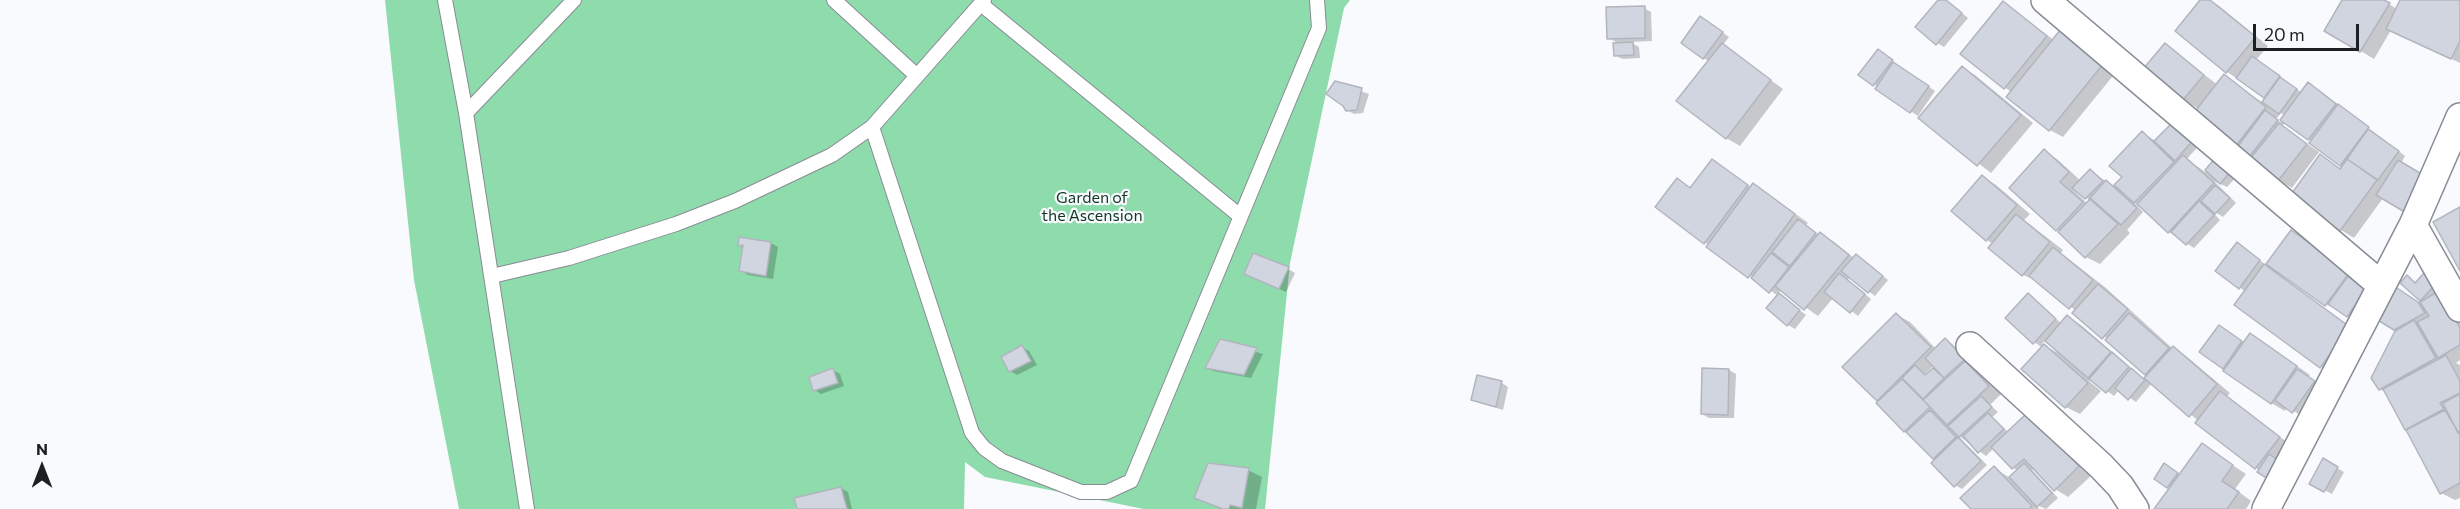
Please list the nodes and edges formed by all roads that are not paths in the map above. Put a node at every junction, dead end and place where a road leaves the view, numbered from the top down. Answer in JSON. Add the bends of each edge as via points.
{"nodes":[{"id":1,"x":445,"y":0,"type":"edge"},
{"id":2,"x":574,"y":0,"type":"edge"},
{"id":3,"x":834,"y":0,"type":"edge"},
{"id":4,"x":1317,"y":0,"type":"edge"},
{"id":5,"x":2045,"y":0,"type":"edge"},
{"id":6,"x":982,"y":2,"type":"edge"},
{"id":7,"x":917,"y":76,"type":"junction"},
{"id":8,"x":466,"y":113,"type":"junction"},
{"id":9,"x":2460,"y":117,"type":"edge"},
{"id":10,"x":872,"y":127,"type":"junction"},
{"id":11,"x":1240,"y":216,"type":"junction"},
{"id":12,"x":2413,"y":225,"type":"junction"},
{"id":13,"x":492,"y":276,"type":"junction"},
{"id":14,"x":2381,"y":285,"type":"junction"},
{"id":15,"x":2460,"y":308,"type":"edge"},
{"id":16,"x":1970,"y":346,"type":"dead end"},
{"id":17,"x":526,"y":509,"type":"edge"},
{"id":18,"x":2135,"y":509,"type":"edge"},
{"id":19,"x":2266,"y":509,"type":"edge"}],
"edges":[{"from":1,"to":8,"type":"lane"},
{"from":2,"to":8,"type":"lane"},
{"from":3,"to":7,"type":"lane"},
{"from":4,"to":11,"type":"lane","via":[[1319,28]]},
{"from":5,"to":14,"type":"street"},
{"from":6,"to":7,"type":"lane"},
{"from":6,"to":11,"type":"lane"},
{"from":7,"to":10,"type":"lane"},
{"from":8,"to":13,"type":"lane"},
{"from":9,"to":12,"type":"street"},
{"from":10,"to":11,"type":"lane","via":[[972,433],[1002,461],[1082,492],[1107,492],[1131,481]]},
{"from":10,"to":13,"type":"lane","via":[[832,155],[735,201],[620,243]]},
{"from":12,"to":14,"type":"street"},
{"from":12,"to":15,"type":"street"},
{"from":13,"to":17,"type":"lane"},
{"from":14,"to":19,"type":"street"},
{"from":16,"to":18,"type":"street","via":[[2102,466]]}]}
